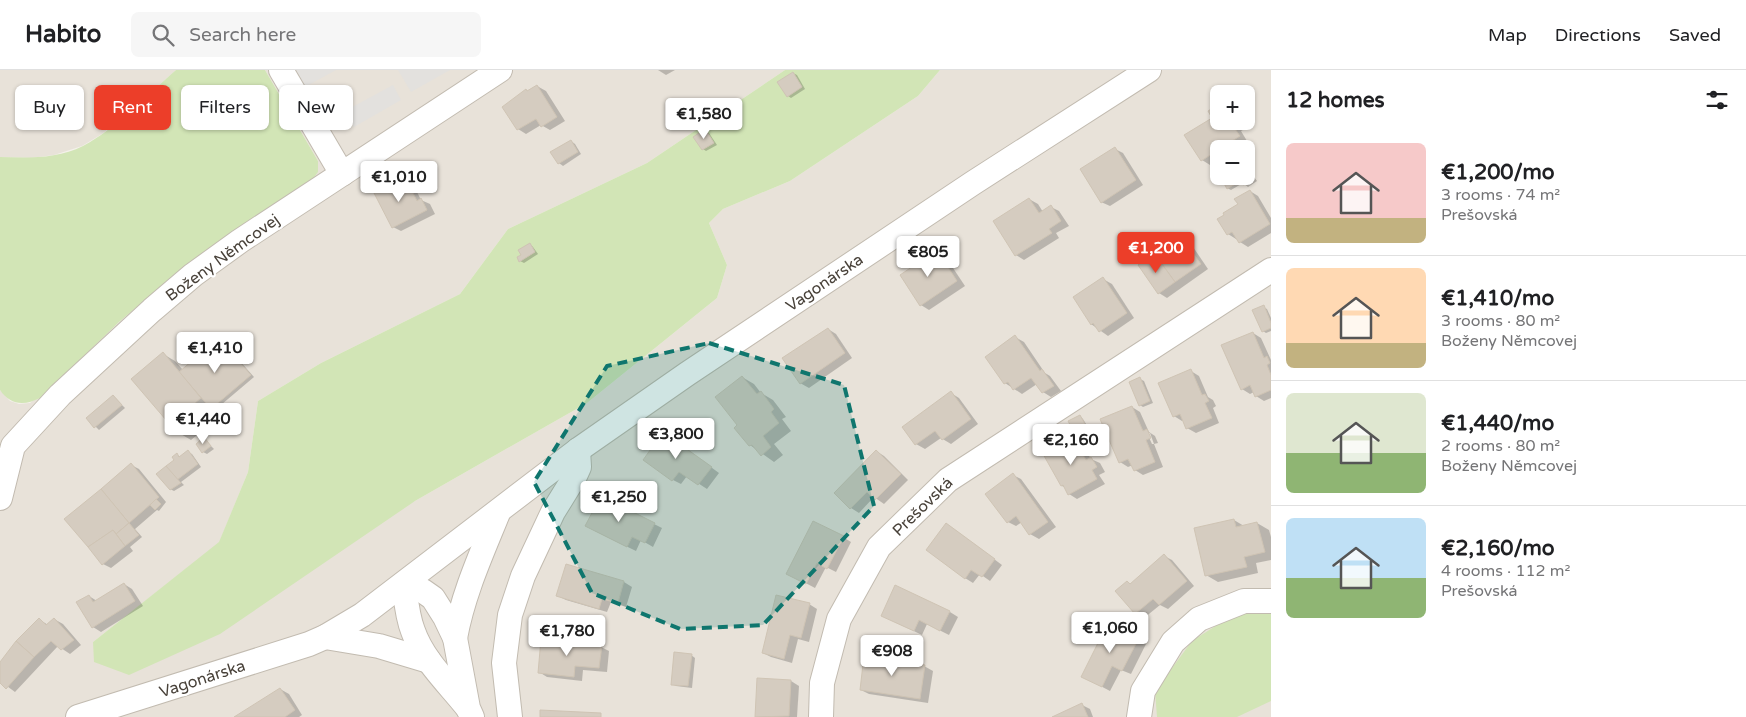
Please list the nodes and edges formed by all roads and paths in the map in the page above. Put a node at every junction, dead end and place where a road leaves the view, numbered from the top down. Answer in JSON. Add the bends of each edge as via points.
{"nodes":[{"id":1,"x":281,"y":70,"type":"edge"},
{"id":2,"x":500,"y":70,"type":"edge"},
{"id":3,"x":1150,"y":70,"type":"edge"},
{"id":4,"x":342,"y":174,"type":"junction"},
{"id":5,"x":1271,"y":270,"type":"edge"},
{"id":6,"x":578,"y":450,"type":"junction"},
{"id":7,"x":0,"y":498,"type":"edge"},
{"id":8,"x":499,"y":512,"type":"junction"},
{"id":9,"x":404,"y":584,"type":"junction"},
{"id":10,"x":1271,"y":601,"type":"edge"},
{"id":11,"x":325,"y":637,"type":"junction"},
{"id":12,"x":455,"y":638,"type":"junction"},
{"id":13,"x":429,"y":661,"type":"junction"},
{"id":14,"x":470,"y":713,"type":"edge"},
{"id":15,"x":78,"y":717,"type":"edge"},
{"id":16,"x":510,"y":717,"type":"edge"},
{"id":17,"x":821,"y":717,"type":"edge"},
{"id":18,"x":1140,"y":717,"type":"edge"}],
"edges":[{"from":1,"to":4,"type":"street"},
{"from":2,"to":4,"type":"street","name":"Boženy Němcovej"},
{"from":3,"to":6,"type":"street","name":"Vagonárska","via":[[973,183]]},
{"from":4,"to":7,"type":"street","name":"Boženy Němcovej","via":[[240,241],[194,276],[60,395],[12,446]]},
{"from":5,"to":17,"type":"street","name":"Prešovská","via":[[948,480],[879,547],[839,619],[822,682]]},
{"from":6,"to":8,"type":"street","name":"Vagonárska"},
{"from":6,"to":16,"type":"street","via":[[578,467],[548,521],[523,576],[510,615],[504,663]]},
{"from":8,"to":9,"type":"street","name":"Vagonárska"},
{"from":8,"to":12,"type":"street","name":"Vagonárska","via":[[466,593]]},
{"from":9,"to":11,"type":"street","name":"Vagonárska"},
{"from":9,"to":12,"type":"street","name":"Vagonárska","via":[[433,598]]},
{"from":9,"to":13,"type":"street","name":"Vagonárska","via":[[414,633]]},
{"from":10,"to":18,"type":"street","via":[[1244,601],[1199,619],[1173,642],[1143,691]]},
{"from":11,"to":13,"type":"street","via":[[379,646]]},
{"from":11,"to":15,"type":"street","name":"Vagonárska"},
{"from":12,"to":14,"type":"street","name":"Vagonárska"},
{"from":13,"to":14,"type":"street","name":"Vagonárska"}]}
